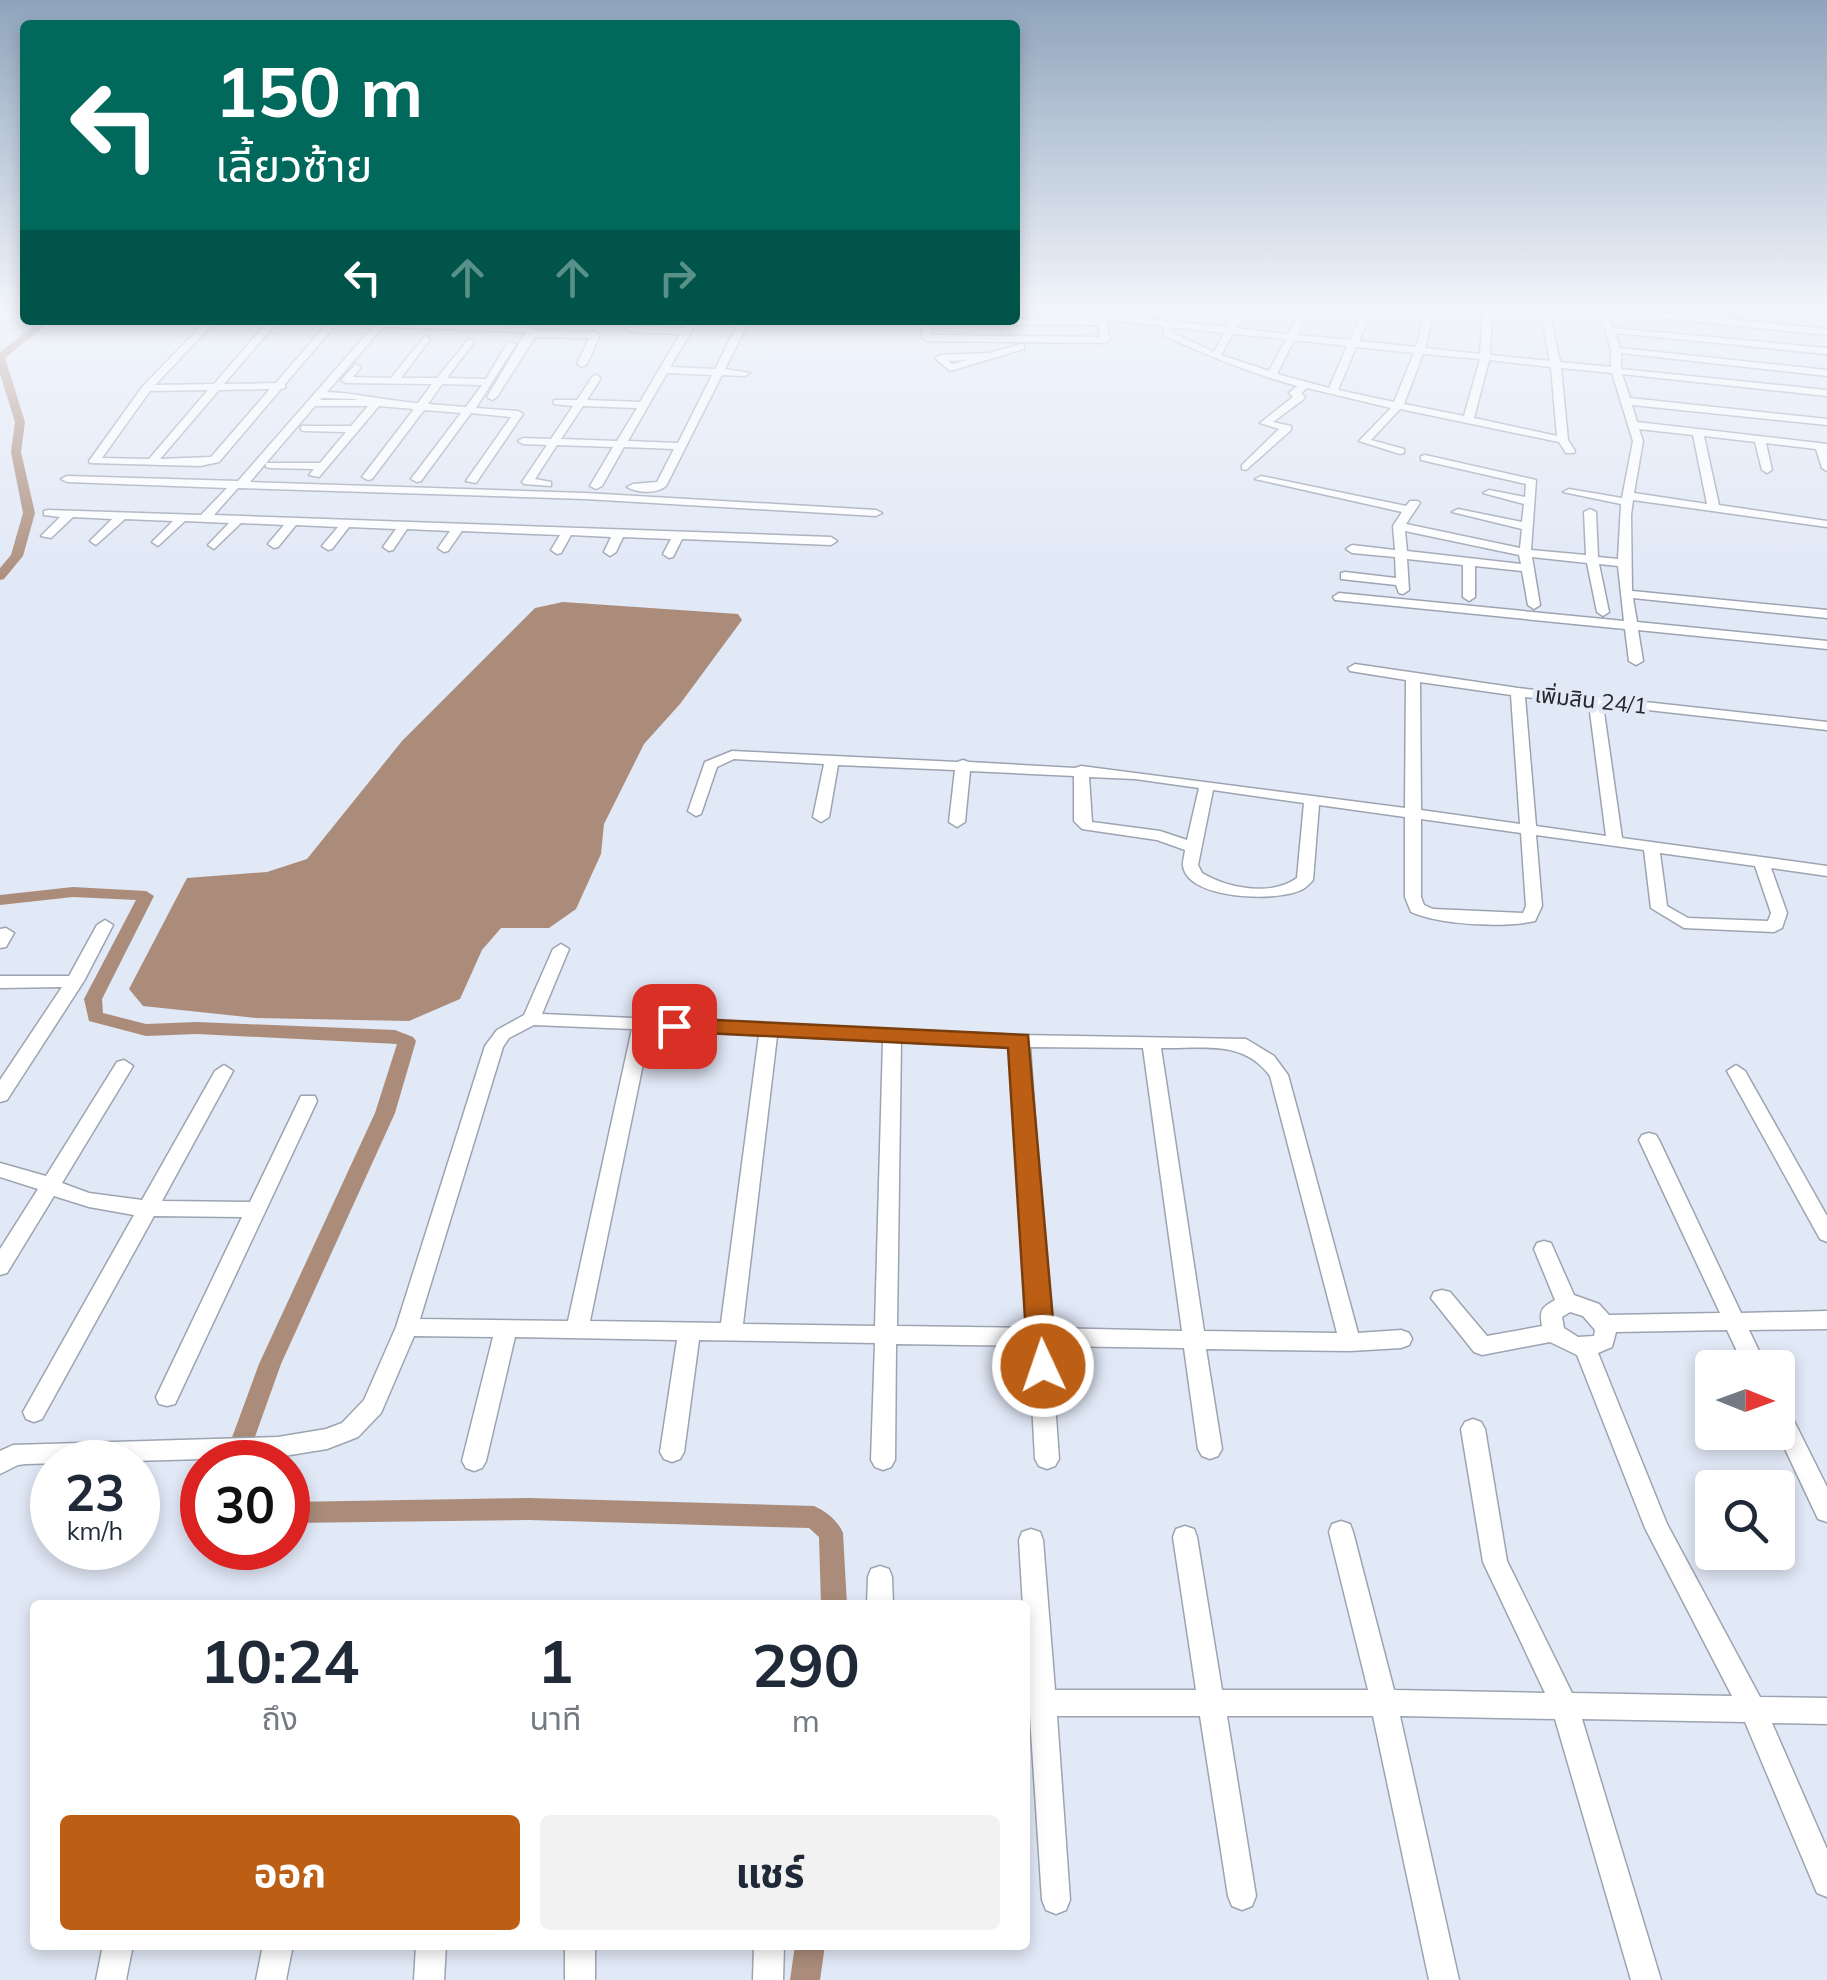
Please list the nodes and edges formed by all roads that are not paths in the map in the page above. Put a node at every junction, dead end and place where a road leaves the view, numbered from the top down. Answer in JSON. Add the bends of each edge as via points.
{"nodes":[{"id":1,"x":139,"y":399,"type":"edge"},
{"id":2,"x":204,"y":399,"type":"edge"},
{"id":3,"x":270,"y":399,"type":"edge"},
{"id":4,"x":321,"y":399,"type":"edge"},
{"id":5,"x":429,"y":399,"type":"edge"},
{"id":6,"x":477,"y":399,"type":"edge"},
{"id":7,"x":581,"y":399,"type":"edge"},
{"id":8,"x":646,"y":399,"type":"edge"},
{"id":9,"x":704,"y":399,"type":"edge"},
{"id":10,"x":1297,"y":399,"type":"edge"},
{"id":11,"x":1367,"y":399,"type":"edge"},
{"id":12,"x":1401,"y":399,"type":"edge"},
{"id":13,"x":1473,"y":399,"type":"edge"},
{"id":14,"x":1560,"y":399,"type":"edge"},
{"id":15,"x":1773,"y":399,"type":"edge"},
{"id":16,"x":1626,"y":401,"type":"joint"},
{"id":17,"x":558,"y":402,"type":"dead end"},
{"id":18,"x":318,"y":403,"type":"junction"},
{"id":19,"x":376,"y":403,"type":"junction"},
{"id":20,"x":579,"y":403,"type":"junction"},
{"id":21,"x":643,"y":404,"type":"junction"},
{"id":22,"x":424,"y":406,"type":"junction"},
{"id":23,"x":1398,"y":406,"type":"junction"},
{"id":24,"x":469,"y":410,"type":"junction"},
{"id":25,"x":1778,"y":416,"type":"junction"},
{"id":26,"x":1468,"y":420,"type":"junction"},
{"id":27,"x":1827,"y":422,"type":"edge"},
{"id":28,"x":1634,"y":425,"type":"junction"},
{"id":29,"x":305,"y":428,"type":"junction"},
{"id":30,"x":354,"y":429,"type":"junction"},
{"id":31,"x":1698,"y":432,"type":"junction"},
{"id":32,"x":1760,"y":440,"type":"junction"},
{"id":33,"x":523,"y":441,"type":"dead end"},
{"id":34,"x":554,"y":442,"type":"junction"},
{"id":35,"x":1783,"y":442,"type":"junction"},
{"id":36,"x":620,"y":444,"type":"junction"},
{"id":37,"x":681,"y":446,"type":"junction"},
{"id":38,"x":1824,"y":446,"type":"edge"},
{"id":39,"x":1400,"y":451,"type":"dead end"},
{"id":40,"x":283,"y":453,"type":"dead end"},
{"id":41,"x":1425,"y":458,"type":"dead end"},
{"id":42,"x":151,"y":463,"type":"junction"},
{"id":43,"x":270,"y":466,"type":"dead end"},
{"id":44,"x":1246,"y":467,"type":"dead end"},
{"id":45,"x":1827,"y":468,"type":"edge"},
{"id":46,"x":1767,"y":470,"type":"dead end"},
{"id":47,"x":368,"y":477,"type":"dead end"},
{"id":48,"x":417,"y":479,"type":"dead end"},
{"id":49,"x":1261,"y":479,"type":"dead end"},
{"id":50,"x":67,"y":480,"type":"dead end"},
{"id":51,"x":472,"y":480,"type":"dead end"},
{"id":52,"x":239,"y":484,"type":"junction"},
{"id":53,"x":596,"y":486,"type":"junction"},
{"id":54,"x":1569,"y":492,"type":"dead end"},
{"id":55,"x":1489,"y":493,"type":"dead end"},
{"id":56,"x":1629,"y":499,"type":"junction"},
{"id":57,"x":1528,"y":501,"type":"junction"},
{"id":58,"x":1714,"y":508,"type":"junction"},
{"id":59,"x":1458,"y":512,"type":"dead end"},
{"id":60,"x":1590,"y":512,"type":"dead end"},
{"id":61,"x":48,"y":513,"type":"dead end"},
{"id":62,"x":876,"y":513,"type":"dead end"},
{"id":63,"x":70,"y":514,"type":"junction"},
{"id":64,"x":122,"y":516,"type":"junction"},
{"id":65,"x":182,"y":518,"type":"junction"},
{"id":66,"x":204,"y":519,"type":"junction"},
{"id":67,"x":237,"y":520,"type":"junction"},
{"id":68,"x":294,"y":522,"type":"junction"},
{"id":69,"x":346,"y":524,"type":"junction"},
{"id":70,"x":1827,"y":524,"type":"edge"},
{"id":71,"x":404,"y":526,"type":"junction"},
{"id":72,"x":1399,"y":526,"type":"junction"},
{"id":73,"x":1526,"y":526,"type":"junction"},
{"id":74,"x":458,"y":528,"type":"junction"},
{"id":75,"x":567,"y":532,"type":"junction"},
{"id":76,"x":618,"y":534,"type":"junction"},
{"id":77,"x":47,"y":536,"type":"dead end"},
{"id":78,"x":678,"y":536,"type":"junction"},
{"id":79,"x":735,"y":538,"type":"junction"},
{"id":80,"x":791,"y":540,"type":"junction"},
{"id":81,"x":96,"y":541,"type":"dead end"},
{"id":82,"x":831,"y":541,"type":"dead end"},
{"id":83,"x":158,"y":542,"type":"dead end"},
{"id":84,"x":274,"y":544,"type":"dead end"},
{"id":85,"x":214,"y":545,"type":"dead end"},
{"id":86,"x":328,"y":546,"type":"dead end"},
{"id":87,"x":388,"y":547,"type":"dead end"},
{"id":88,"x":444,"y":548,"type":"dead end"},
{"id":89,"x":1352,"y":549,"type":"dead end"},
{"id":90,"x":557,"y":550,"type":"dead end"},
{"id":91,"x":610,"y":552,"type":"dead end"},
{"id":92,"x":728,"y":553,"type":"dead end"},
{"id":93,"x":1525,"y":553,"type":"junction"},
{"id":94,"x":669,"y":554,"type":"dead end"},
{"id":95,"x":1400,"y":554,"type":"junction"},
{"id":96,"x":786,"y":556,"type":"dead end"},
{"id":97,"x":1592,"y":560,"type":"junction"},
{"id":98,"x":1469,"y":562,"type":"junction"},
{"id":99,"x":1626,"y":564,"type":"junction"},
{"id":100,"x":1528,"y":568,"type":"junction"},
{"id":101,"x":1345,"y":576,"type":"dead end"},
{"id":102,"x":1628,"y":594,"type":"junction"},
{"id":103,"x":1339,"y":597,"type":"dead end"},
{"id":104,"x":1469,"y":597,"type":"dead end"},
{"id":105,"x":1534,"y":605,"type":"dead end"},
{"id":106,"x":1603,"y":612,"type":"dead end"},
{"id":107,"x":1827,"y":614,"type":"edge"},
{"id":108,"x":1576,"y":619,"type":"junction"},
{"id":109,"x":1631,"y":625,"type":"junction"},
{"id":110,"x":1580,"y":640,"type":"dead end"},
{"id":111,"x":1827,"y":645,"type":"edge"},
{"id":112,"x":1636,"y":662,"type":"dead end"},
{"id":113,"x":1355,"y":668,"type":"dead end"},
{"id":114,"x":1413,"y":677,"type":"junction"},
{"id":115,"x":1518,"y":692,"type":"junction"},
{"id":116,"x":1596,"y":700,"type":"junction"},
{"id":117,"x":1827,"y":726,"type":"edge"},
{"id":118,"x":832,"y":758,"type":"junction"},
{"id":119,"x":963,"y":764,"type":"junction"},
{"id":120,"x":1081,"y":770,"type":"junction"},
{"id":121,"x":1208,"y":785,"type":"junction"},
{"id":122,"x":1312,"y":799,"type":"junction"},
{"id":123,"x":696,"y":811,"type":"dead end"},
{"id":124,"x":1413,"y":815,"type":"junction"},
{"id":125,"x":821,"y":817,"type":"dead end"},
{"id":126,"x":957,"y":822,"type":"dead end"},
{"id":127,"x":1531,"y":831,"type":"junction"},
{"id":128,"x":1615,"y":841,"type":"junction"},
{"id":129,"x":1651,"y":846,"type":"junction"},
{"id":130,"x":1194,"y":848,"type":"junction"},
{"id":131,"x":1761,"y":861,"type":"junction"},
{"id":132,"x":1827,"y":871,"type":"edge"},
{"id":133,"x":105,"y":925,"type":"dead end"},
{"id":134,"x":562,"y":949,"type":"dead end"},
{"id":135,"x":0,"y":982,"type":"edge"},
{"id":136,"x":74,"y":982,"type":"junction"},
{"id":137,"x":530,"y":1019,"type":"junction"},
{"id":138,"x":642,"y":1024,"type":"junction"},
{"id":139,"x":769,"y":1030,"type":"junction"},
{"id":140,"x":892,"y":1036,"type":"junction"},
{"id":141,"x":1020,"y":1041,"type":"junction"},
{"id":142,"x":1151,"y":1041,"type":"junction"},
{"id":143,"x":124,"y":1066,"type":"dead end"},
{"id":144,"x":224,"y":1071,"type":"dead end"},
{"id":145,"x":1736,"y":1071,"type":"dead end"},
{"id":146,"x":0,"y":1095,"type":"edge"},
{"id":147,"x":308,"y":1101,"type":"dead end"},
{"id":148,"x":1649,"y":1140,"type":"dead end"},
{"id":149,"x":0,"y":1170,"type":"edge"},
{"id":150,"x":51,"y":1183,"type":"junction"},
{"id":151,"x":151,"y":1206,"type":"junction"},
{"id":152,"x":254,"y":1210,"type":"junction"},
{"id":153,"x":1827,"y":1234,"type":"edge"},
{"id":154,"x":1544,"y":1249,"type":"dead end"},
{"id":155,"x":0,"y":1267,"type":"edge"},
{"id":156,"x":1442,"y":1298,"type":"dead end"},
{"id":157,"x":1568,"y":1303,"type":"junction"},
{"id":158,"x":1732,"y":1320,"type":"junction"},
{"id":159,"x":1827,"y":1320,"type":"edge"},
{"id":160,"x":1604,"y":1324,"type":"junction"},
{"id":161,"x":408,"y":1326,"type":"junction"},
{"id":162,"x":506,"y":1329,"type":"junction"},
{"id":163,"x":577,"y":1330,"type":"junction"},
{"id":164,"x":689,"y":1331,"type":"junction"},
{"id":165,"x":731,"y":1332,"type":"junction"},
{"id":166,"x":1554,"y":1332,"type":"junction"},
{"id":167,"x":887,"y":1333,"type":"junction"},
{"id":168,"x":1041,"y":1335,"type":"junction"},
{"id":169,"x":1195,"y":1337,"type":"junction"},
{"id":170,"x":1401,"y":1339,"type":"dead end"},
{"id":171,"x":1350,"y":1342,"type":"junction"},
{"id":172,"x":1585,"y":1348,"type":"junction"},
{"id":173,"x":1747,"y":1350,"type":"edge"},
{"id":174,"x":167,"y":1397,"type":"dead end"},
{"id":175,"x":34,"y":1412,"type":"dead end"},
{"id":176,"x":1472,"y":1429,"type":"dead end"},
{"id":177,"x":1795,"y":1446,"type":"edge"},
{"id":178,"x":1210,"y":1448,"type":"dead end"},
{"id":179,"x":672,"y":1452,"type":"dead end"},
{"id":180,"x":1047,"y":1459,"type":"dead end"},
{"id":181,"x":474,"y":1460,"type":"dead end"},
{"id":182,"x":882,"y":1460,"type":"dead end"},
{"id":183,"x":0,"y":1464,"type":"edge"},
{"id":184,"x":1827,"y":1510,"type":"edge"},
{"id":185,"x":1341,"y":1532,"type":"dead end"},
{"id":186,"x":1186,"y":1537,"type":"dead end"},
{"id":187,"x":1031,"y":1540,"type":"dead end"},
{"id":188,"x":880,"y":1576,"type":"dead end"},
{"id":189,"x":880,"y":1600,"type":"edge"},
{"id":190,"x":1034,"y":1703,"type":"edge"},
{"id":191,"x":1384,"y":1703,"type":"junction"},
{"id":192,"x":1212,"y":1704,"type":"junction"},
{"id":193,"x":1565,"y":1706,"type":"junction"},
{"id":194,"x":1753,"y":1710,"type":"junction"},
{"id":195,"x":1827,"y":1712,"type":"edge"},
{"id":196,"x":1827,"y":1883,"type":"edge"},
{"id":197,"x":1242,"y":1896,"type":"dead end"},
{"id":198,"x":1056,"y":1900,"type":"dead end"},
{"id":199,"x":117,"y":1950,"type":"edge"},
{"id":200,"x":277,"y":1950,"type":"edge"},
{"id":201,"x":432,"y":1950,"type":"edge"},
{"id":202,"x":580,"y":1950,"type":"edge"},
{"id":203,"x":769,"y":1950,"type":"edge"},
{"id":204,"x":112,"y":1980,"type":"edge"},
{"id":205,"x":271,"y":1980,"type":"edge"},
{"id":206,"x":429,"y":1980,"type":"edge"},
{"id":207,"x":580,"y":1980,"type":"edge"},
{"id":208,"x":768,"y":1980,"type":"edge"},
{"id":209,"x":1444,"y":1980,"type":"edge"},
{"id":210,"x":1646,"y":1980,"type":"edge"}],
"edges":[{"from":1,"to":42,"type":"street","via":[[94,461]]},
{"from":2,"to":42,"type":"street"},
{"from":3,"to":42,"type":"street","via":[[214,460]]},
{"from":4,"to":18,"type":"street"},
{"from":5,"to":22,"type":"street"},
{"from":6,"to":24,"type":"street"},
{"from":7,"to":20,"type":"street"},
{"from":8,"to":21,"type":"street"},
{"from":9,"to":37,"type":"street"},
{"from":10,"to":44,"type":"street","via":[[1265,423],[1287,428]]},
{"from":11,"to":23,"type":"street"},
{"from":12,"to":23,"type":"street"},
{"from":13,"to":26,"type":"street"},
{"from":14,"to":26,"type":"street","via":[[1566,445]]},
{"from":15,"to":25,"type":"street"},
{"from":16,"to":25,"type":"street"},
{"from":16,"to":28,"type":"street"},
{"from":17,"to":20,"type":"street"},
{"from":18,"to":19,"type":"street"},
{"from":18,"to":29,"type":"street"},
{"from":18,"to":52,"type":"street"},
{"from":19,"to":22,"type":"street"},
{"from":19,"to":30,"type":"street"},
{"from":20,"to":21,"type":"street"},
{"from":20,"to":34,"type":"street"},
{"from":21,"to":36,"type":"street"},
{"from":22,"to":24,"type":"street"},
{"from":22,"to":47,"type":"street"},
{"from":23,"to":26,"type":"street"},
{"from":23,"to":39,"type":"street","via":[[1364,441]]},
{"from":24,"to":48,"type":"street"},
{"from":24,"to":51,"type":"street","via":[[518,414]]},
{"from":25,"to":27,"type":"street"},
{"from":25,"to":35,"type":"street"},
{"from":28,"to":31,"type":"street"},
{"from":28,"to":56,"type":"street","via":[[1638,455]]},
{"from":29,"to":30,"type":"street"},
{"from":29,"to":40,"type":"street"},
{"from":30,"to":43,"type":"street","via":[[318,471]]},
{"from":31,"to":32,"type":"street"},
{"from":31,"to":58,"type":"street"},
{"from":32,"to":35,"type":"street"},
{"from":32,"to":46,"type":"street"},
{"from":33,"to":34,"type":"street"},
{"from":34,"to":36,"type":"street"},
{"from":34,"to":53,"type":"street","via":[[528,483]]},
{"from":35,"to":38,"type":"street"},
{"from":36,"to":37,"type":"street"},
{"from":36,"to":53,"type":"street"},
{"from":37,"to":53,"type":"street","via":[[660,486]]},
{"from":38,"to":45,"type":"street"},
{"from":41,"to":57,"type":"street","via":[[1532,482]]},
{"from":49,"to":72,"type":"street","via":[[1411,506]]},
{"from":50,"to":52,"type":"street"},
{"from":52,"to":62,"type":"street"},
{"from":52,"to":66,"type":"street"},
{"from":54,"to":56,"type":"street"},
{"from":55,"to":57,"type":"street"},
{"from":56,"to":58,"type":"street"},
{"from":56,"to":99,"type":"street"},
{"from":57,"to":73,"type":"street"},
{"from":58,"to":70,"type":"street"},
{"from":59,"to":73,"type":"street"},
{"from":60,"to":97,"type":"street"},
{"from":61,"to":63,"type":"street"},
{"from":63,"to":64,"type":"street"},
{"from":63,"to":77,"type":"street"},
{"from":64,"to":65,"type":"street"},
{"from":64,"to":81,"type":"street"},
{"from":65,"to":66,"type":"street"},
{"from":65,"to":83,"type":"street"},
{"from":66,"to":67,"type":"street"},
{"from":67,"to":68,"type":"street"},
{"from":67,"to":85,"type":"street"},
{"from":68,"to":69,"type":"street"},
{"from":68,"to":84,"type":"street"},
{"from":69,"to":71,"type":"street"},
{"from":69,"to":86,"type":"street"},
{"from":71,"to":74,"type":"street"},
{"from":71,"to":87,"type":"street"},
{"from":72,"to":93,"type":"street"},
{"from":72,"to":95,"type":"street"},
{"from":73,"to":93,"type":"street"},
{"from":74,"to":75,"type":"street"},
{"from":74,"to":88,"type":"street"},
{"from":75,"to":76,"type":"street"},
{"from":75,"to":90,"type":"street"},
{"from":76,"to":78,"type":"street"},
{"from":76,"to":91,"type":"street"},
{"from":78,"to":79,"type":"street"},
{"from":78,"to":94,"type":"street"},
{"from":79,"to":80,"type":"street"},
{"from":79,"to":92,"type":"street"},
{"from":80,"to":82,"type":"street"},
{"from":80,"to":96,"type":"street"},
{"from":89,"to":95,"type":"street"},
{"from":93,"to":97,"type":"street"},
{"from":93,"to":100,"type":"street"},
{"from":95,"to":98,"type":"street"},
{"from":95,"to":101,"type":"street","via":[[1403,586]]},
{"from":97,"to":99,"type":"street"},
{"from":97,"to":106,"type":"street"},
{"from":98,"to":100,"type":"street"},
{"from":98,"to":104,"type":"street"},
{"from":99,"to":102,"type":"street"},
{"from":100,"to":105,"type":"street"},
{"from":102,"to":107,"type":"street"},
{"from":102,"to":109,"type":"street"},
{"from":103,"to":108,"type":"street"},
{"from":108,"to":109,"type":"street"},
{"from":108,"to":110,"type":"street"},
{"from":109,"to":111,"type":"street"},
{"from":109,"to":112,"type":"street"},
{"from":113,"to":114,"type":"street","name":"เพิ่มสิน 24/1"},
{"from":114,"to":115,"type":"street","name":"เพิ่มสิน 24/1"},
{"from":114,"to":124,"type":"street"},
{"from":115,"to":116,"type":"street","name":"เพิ่มสิน 24/1"},
{"from":115,"to":127,"type":"street"},
{"from":116,"to":117,"type":"street","name":"เพิ่มสิน 24/1"},
{"from":116,"to":128,"type":"street"},
{"from":118,"to":119,"type":"street"},
{"from":118,"to":123,"type":"street","via":[[718,758]]},
{"from":118,"to":125,"type":"street"},
{"from":119,"to":120,"type":"street"},
{"from":119,"to":126,"type":"street"},
{"from":120,"to":121,"type":"street"},
{"from":120,"to":130,"type":"street","via":[[1087,826]]},
{"from":121,"to":122,"type":"street"},
{"from":121,"to":130,"type":"street"},
{"from":122,"to":124,"type":"street"},
{"from":122,"to":130,"type":"street","via":[[1305,880],[1298,888],[1283,893],[1205,884],[1190,865]]},
{"from":124,"to":127,"type":"street"},
{"from":124,"to":127,"type":"street","via":[[1413,897],[1430,914],[1530,916]]},
{"from":127,"to":128,"type":"street"},
{"from":128,"to":129,"type":"street"},
{"from":129,"to":131,"type":"street"},
{"from":129,"to":131,"type":"street","via":[[1658,908],[1684,923],[1776,924]]},
{"from":131,"to":132,"type":"street"},
{"from":133,"to":136,"type":"street"},
{"from":134,"to":137,"type":"street"},
{"from":135,"to":136,"type":"street"},
{"from":136,"to":146,"type":"street"},
{"from":137,"to":138,"type":"street"},
{"from":137,"to":161,"type":"street","via":[[494,1046]]},
{"from":138,"to":139,"type":"street"},
{"from":138,"to":163,"type":"street"},
{"from":139,"to":140,"type":"street"},
{"from":139,"to":165,"type":"street"},
{"from":140,"to":141,"type":"street"},
{"from":140,"to":167,"type":"street"},
{"from":141,"to":142,"type":"street"},
{"from":141,"to":168,"type":"street"},
{"from":142,"to":169,"type":"street"},
{"from":142,"to":171,"type":"street","via":[[1240,1044],[1268,1060],[1279,1076]]},
{"from":143,"to":150,"type":"street"},
{"from":144,"to":151,"type":"street"},
{"from":145,"to":153,"type":"street"},
{"from":147,"to":152,"type":"street"},
{"from":148,"to":158,"type":"street"},
{"from":149,"to":150,"type":"street"},
{"from":150,"to":151,"type":"street","via":[[86,1200]]},
{"from":150,"to":155,"type":"street"},
{"from":151,"to":152,"type":"street"},
{"from":151,"to":175,"type":"street"},
{"from":152,"to":174,"type":"street"},
{"from":154,"to":157,"type":"street"},
{"from":156,"to":166,"type":"street","via":[[1482,1346]]},
{"from":157,"to":160,"type":"street","via":[[1589,1309]]},
{"from":157,"to":166,"type":"street","via":[[1550,1312]]},
{"from":158,"to":159,"type":"street"},
{"from":158,"to":160,"type":"street"},
{"from":158,"to":173,"type":"street"},
{"from":160,"to":172,"type":"street","via":[[1604,1340]]},
{"from":161,"to":162,"type":"street"},
{"from":161,"to":183,"type":"street","via":[[373,1406],[350,1430],[327,1439],[26,1454]]},
{"from":162,"to":163,"type":"street"},
{"from":162,"to":181,"type":"street"},
{"from":163,"to":164,"type":"street"},
{"from":164,"to":165,"type":"street"},
{"from":164,"to":179,"type":"street"},
{"from":165,"to":167,"type":"street"},
{"from":166,"to":172,"type":"street"},
{"from":167,"to":168,"type":"street"},
{"from":167,"to":182,"type":"street"},
{"from":168,"to":169,"type":"street"},
{"from":168,"to":180,"type":"street"},
{"from":169,"to":171,"type":"street"},
{"from":169,"to":178,"type":"street"},
{"from":170,"to":171,"type":"street"},
{"from":172,"to":194,"type":"street","via":[[1657,1528]]},
{"from":176,"to":193,"type":"street","via":[[1494,1562]]},
{"from":177,"to":184,"type":"street"},
{"from":185,"to":191,"type":"street"},
{"from":186,"to":192,"type":"street"},
{"from":187,"to":190,"type":"street"},
{"from":188,"to":189,"type":"street"},
{"from":190,"to":192,"type":"street"},
{"from":190,"to":198,"type":"street"},
{"from":191,"to":192,"type":"street"},
{"from":191,"to":193,"type":"street"},
{"from":191,"to":209,"type":"street"},
{"from":192,"to":197,"type":"street"},
{"from":193,"to":194,"type":"street"},
{"from":193,"to":210,"type":"street"},
{"from":194,"to":195,"type":"street"},
{"from":194,"to":196,"type":"street"},
{"from":199,"to":204,"type":"street"},
{"from":200,"to":205,"type":"street"},
{"from":201,"to":206,"type":"street"},
{"from":202,"to":207,"type":"street"},
{"from":203,"to":208,"type":"street"}]}
